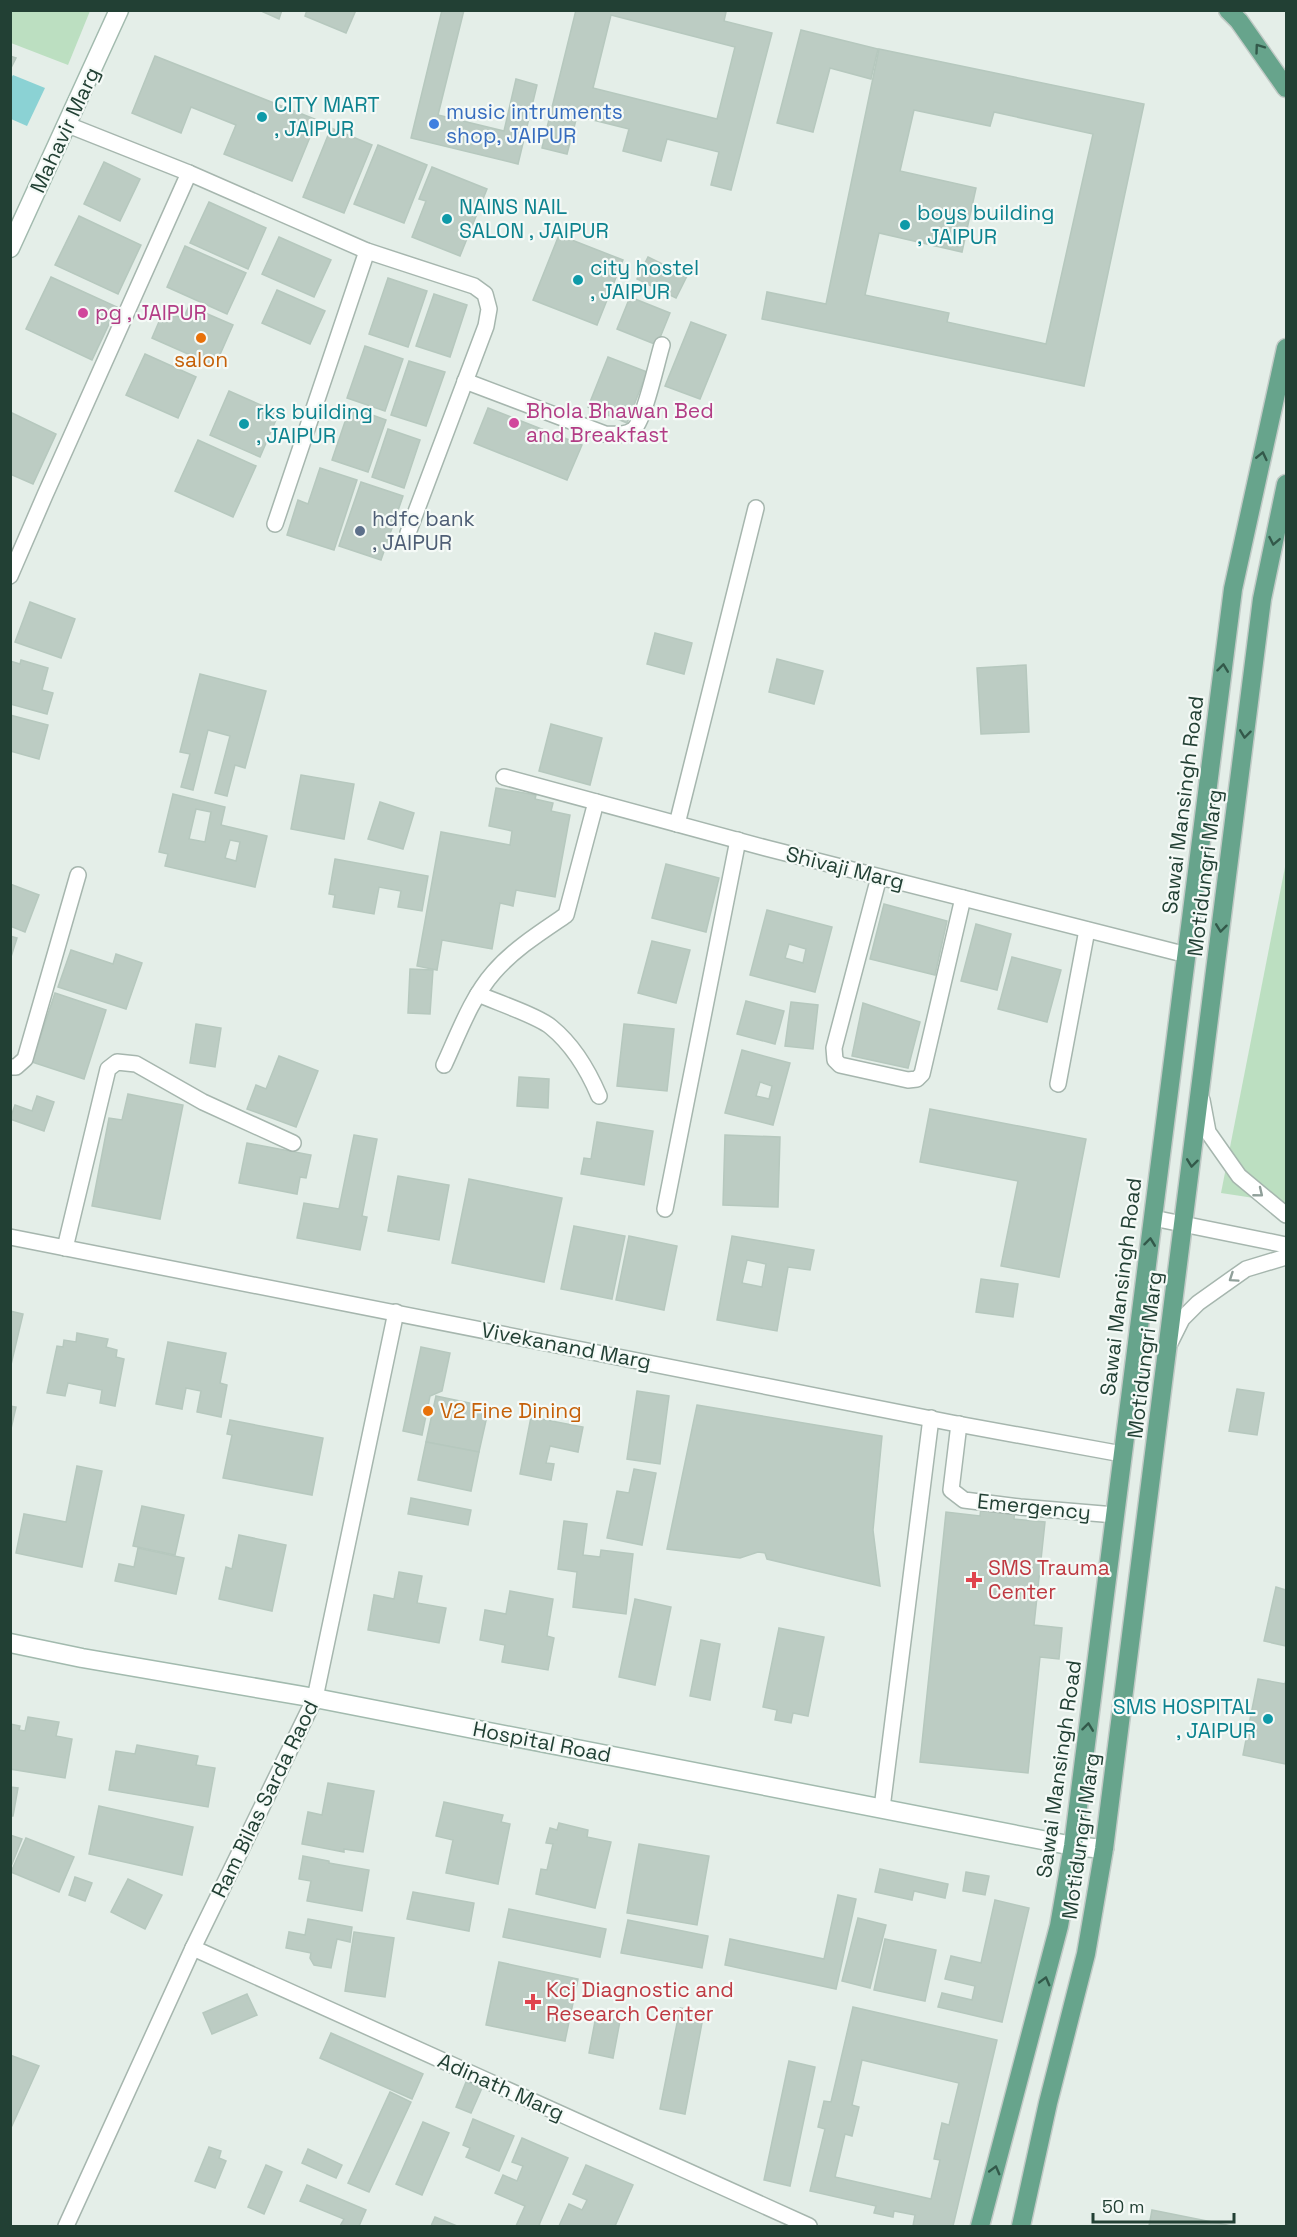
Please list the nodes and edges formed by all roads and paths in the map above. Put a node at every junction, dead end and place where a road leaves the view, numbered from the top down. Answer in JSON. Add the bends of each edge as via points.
{"nodes":[{"id":1,"x":119,"y":10,"type":"edge"},
{"id":2,"x":1228,"y":10,"type":"edge"},
{"id":3,"x":1287,"y":88,"type":"edge"},
{"id":4,"x":68,"y":125,"type":"junction"},
{"id":5,"x":189,"y":173,"type":"junction"},
{"id":6,"x":10,"y":248,"type":"edge"},
{"id":7,"x":367,"y":250,"type":"junction"},
{"id":8,"x":662,"y":345,"type":"dead end"},
{"id":9,"x":1287,"y":348,"type":"edge"},
{"id":10,"x":465,"y":381,"type":"junction"},
{"id":11,"x":1287,"y":484,"type":"edge"},
{"id":12,"x":756,"y":508,"type":"dead end"},
{"id":13,"x":275,"y":524,"type":"dead end"},
{"id":14,"x":408,"y":533,"type":"dead end"},
{"id":15,"x":10,"y":576,"type":"edge"},
{"id":16,"x":504,"y":777,"type":"dead end"},
{"id":17,"x":596,"y":802,"type":"junction"},
{"id":18,"x":676,"y":824,"type":"junction"},
{"id":19,"x":738,"y":840,"type":"junction"},
{"id":20,"x":78,"y":875,"type":"dead end"},
{"id":21,"x":879,"y":876,"type":"junction"},
{"id":22,"x":963,"y":898,"type":"junction"},
{"id":23,"x":1087,"y":930,"type":"junction"},
{"id":24,"x":1187,"y":956,"type":"junction"},
{"id":25,"x":478,"y":994,"type":"junction"},
{"id":26,"x":444,"y":1065,"type":"dead end"},
{"id":27,"x":10,"y":1067,"type":"edge"},
{"id":28,"x":1058,"y":1084,"type":"dead end"},
{"id":29,"x":1200,"y":1091,"type":"junction"},
{"id":30,"x":599,"y":1096,"type":"dead end"},
{"id":31,"x":292,"y":1143,"type":"dead end"},
{"id":32,"x":665,"y":1209,"type":"dead end"},
{"id":33,"x":1287,"y":1215,"type":"edge"},
{"id":34,"x":1153,"y":1218,"type":"junction"},
{"id":35,"x":1184,"y":1224,"type":"junction"},
{"id":36,"x":10,"y":1237,"type":"edge"},
{"id":37,"x":1287,"y":1245,"type":"edge"},
{"id":38,"x":65,"y":1248,"type":"junction"},
{"id":39,"x":1287,"y":1257,"type":"edge"},
{"id":40,"x":396,"y":1312,"type":"junction"},
{"id":41,"x":1169,"y":1346,"type":"junction"},
{"id":42,"x":931,"y":1418,"type":"junction"},
{"id":43,"x":959,"y":1424,"type":"junction"},
{"id":44,"x":1122,"y":1454,"type":"junction"},
{"id":45,"x":1115,"y":1515,"type":"junction"},
{"id":46,"x":10,"y":1643,"type":"edge"},
{"id":47,"x":315,"y":1698,"type":"junction"},
{"id":48,"x":882,"y":1808,"type":"junction"},
{"id":49,"x":1073,"y":1846,"type":"junction"},
{"id":50,"x":1104,"y":1849,"type":"junction"},
{"id":51,"x":193,"y":1948,"type":"junction"},
{"id":52,"x":66,"y":2226,"type":"edge"},
{"id":53,"x":809,"y":2226,"type":"edge"},
{"id":54,"x":980,"y":2226,"type":"edge"},
{"id":55,"x":1021,"y":2226,"type":"edge"}],
"edges":[{"from":1,"to":4,"type":"street","name":"Mahavir Marg"},
{"from":3,"to":2,"type":"main road","one_way":true},
{"from":4,"to":5,"type":"street"},
{"from":4,"to":6,"type":"street","name":"Mahavir Marg"},
{"from":5,"to":7,"type":"street"},
{"from":5,"to":15,"type":"street"},
{"from":7,"to":10,"type":"street","via":[[474,286],[485,294],[489,309],[486,326]]},
{"from":7,"to":13,"type":"street"},
{"from":8,"to":10,"type":"street","via":[[643,412],[635,429],[623,435],[605,434]]},
{"from":24,"to":9,"type":"main road","name":"Sawai Mansingh Road","one_way":true,"via":[[1233,589]]},
{"from":10,"to":14,"type":"street"},
{"from":11,"to":29,"type":"main road","name":"Motidungri Marg","one_way":true,"via":[[1262,599]]},
{"from":12,"to":18,"type":"street"},
{"from":16,"to":17,"type":"street","name":"Shivaji Marg"},
{"from":17,"to":18,"type":"street","name":"Shivaji Marg"},
{"from":17,"to":25,"type":"street","via":[[566,915],[509,958]]},
{"from":18,"to":19,"type":"street","name":"Shivaji Marg"},
{"from":19,"to":21,"type":"street","name":"Shivaji Marg"},
{"from":19,"to":32,"type":"street"},
{"from":20,"to":27,"type":"street","via":[[25,1059]]},
{"from":21,"to":22,"type":"street","name":"Shivaji Marg"},
{"from":21,"to":22,"type":"street","via":[[834,1048],[835,1060],[840,1065],[908,1080],[922,1074]]},
{"from":22,"to":23,"type":"street","name":"Shivaji Marg"},
{"from":23,"to":24,"type":"street","name":"Shivaji Marg"},
{"from":23,"to":28,"type":"street"},
{"from":24,"to":34,"type":"main road","name":"Sawai Mansingh Road"},
{"from":25,"to":26,"type":"street"},
{"from":25,"to":30,"type":"street","via":[[549,1026],[590,1073]]},
{"from":29,"to":33,"type":"street","one_way":true,"via":[[1208,1132],[1239,1176]]},
{"from":29,"to":35,"type":"main road","name":"Motidungri Marg","one_way":true},
{"from":31,"to":38,"type":"street","via":[[203,1102],[136,1064],[117,1062],[108,1069]]},
{"from":34,"to":35,"type":"street"},
{"from":44,"to":34,"type":"main road","name":"Sawai Mansingh Road","one_way":true},
{"from":35,"to":37,"type":"street"},
{"from":35,"to":41,"type":"main road","name":"Motidungri Marg"},
{"from":36,"to":38,"type":"street","name":"Vivekanand Marg"},
{"from":38,"to":40,"type":"street","name":"Vivekanand Marg"},
{"from":39,"to":41,"type":"street","one_way":true,"via":[[1246,1269],[1198,1303],[1182,1319]]},
{"from":40,"to":42,"type":"street","name":"Vivekanand Marg"},
{"from":40,"to":47,"type":"street","name":"Ram Bilas Sarda Raod"},
{"from":41,"to":50,"type":"main road","name":"Motidungri Marg"},
{"from":42,"to":43,"type":"street","name":"Vivekanand Marg"},
{"from":42,"to":48,"type":"street"},
{"from":43,"to":44,"type":"street","name":"Vivekanand Marg"},
{"from":43,"to":45,"type":"street","name":"Emergency","via":[[951,1490],[964,1500]]},
{"from":44,"to":45,"type":"main road","name":"Sawai Mansingh Road"},
{"from":49,"to":45,"type":"main road","name":"Sawai Mansingh Road","one_way":true},
{"from":46,"to":47,"type":"street","name":"Hospital Road"},
{"from":47,"to":48,"type":"street","name":"Hospital Road"},
{"from":47,"to":51,"type":"street","name":"Ram Bilas Sarda Raod"},
{"from":48,"to":49,"type":"street","name":"Hospital Road"},
{"from":49,"to":50,"type":"street","name":"Hospital Road"},
{"from":54,"to":49,"type":"main road","name":"Sawai Mansingh Road","one_way":true,"via":[[1059,1926]]},
{"from":50,"to":55,"type":"main road","name":"Motidungri Marg","via":[[1086,1954]]},
{"from":51,"to":52,"type":"street","name":"Ram Bilas Sarda Raod"},
{"from":51,"to":53,"type":"street","name":"Adinath Marg"}]}
